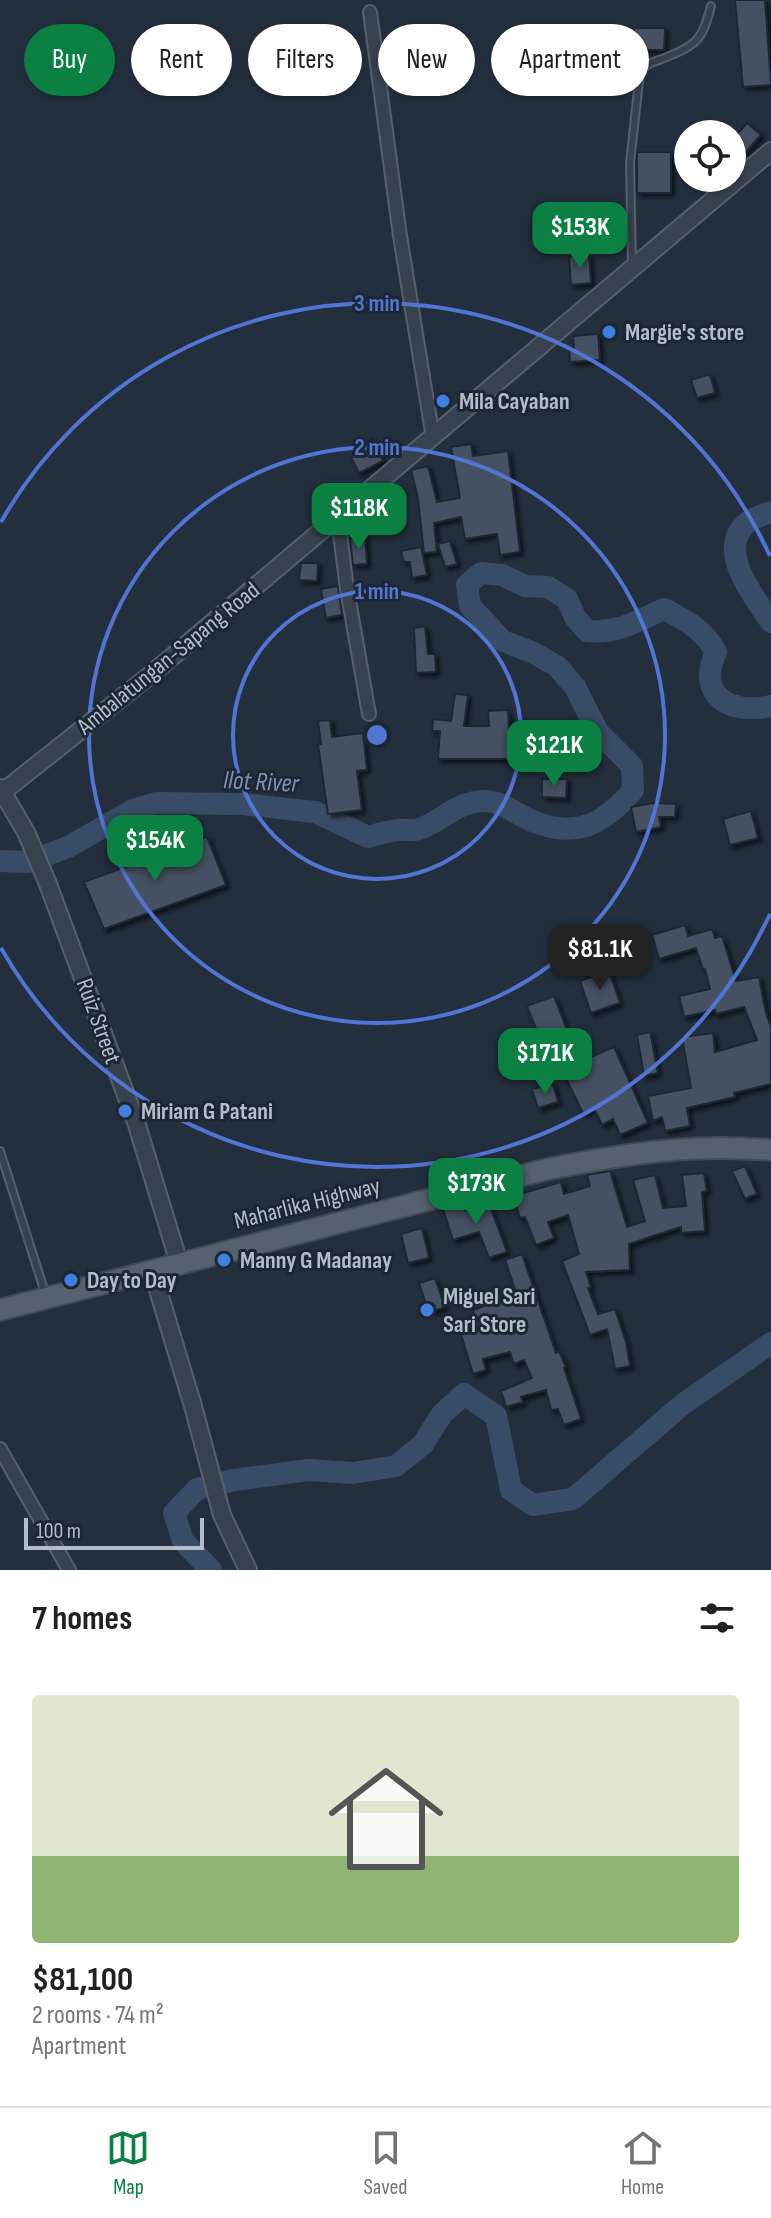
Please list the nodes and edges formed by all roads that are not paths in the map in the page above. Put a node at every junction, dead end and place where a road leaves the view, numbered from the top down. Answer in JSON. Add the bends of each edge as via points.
{"nodes":[{"id":1,"x":711,"y":6,"type":"dead end"},
{"id":2,"x":370,"y":12,"type":"dead end"},
{"id":3,"x":770,"y":154,"type":"edge"},
{"id":4,"x":632,"y":268,"type":"junction"},
{"id":5,"x":433,"y":438,"type":"junction"},
{"id":6,"x":338,"y":518,"type":"junction"},
{"id":7,"x":369,"y":714,"type":"dead end"},
{"id":8,"x":2,"y":790,"type":"edge"},
{"id":9,"x":771,"y":1150,"type":"edge"},
{"id":10,"x":0,"y":1151,"type":"edge"},
{"id":11,"x":179,"y":1263,"type":"junction"},
{"id":12,"x":152,"y":1270,"type":"junction"},
{"id":13,"x":46,"y":1298,"type":"junction"},
{"id":14,"x":0,"y":1310,"type":"edge"},
{"id":15,"x":0,"y":1449,"type":"edge"},
{"id":16,"x":69,"y":1570,"type":"edge"},
{"id":17,"x":248,"y":1570,"type":"edge"}],
"edges":[{"from":1,"to":4,"type":"lane","via":[[700,39],[640,72],[630,163]]},
{"from":2,"to":5,"type":"street"},
{"from":3,"to":4,"type":"street","name":"Ambalatungan-Sapang Road"},
{"from":4,"to":5,"type":"street","name":"Ambalatungan-Sapang Road"},
{"from":5,"to":6,"type":"street","name":"Ambalatungan-Sapang Road"},
{"from":6,"to":7,"type":"street"},
{"from":6,"to":8,"type":"street","name":"Ambalatungan-Sapang Road"},
{"from":8,"to":11,"type":"street","name":"Ruiz Street","via":[[48,884],[137,1125]]},
{"from":9,"to":11,"type":"main road","name":"Maharlika Highway","via":[[688,1146],[621,1155]]},
{"from":10,"to":13,"type":"lane"},
{"from":11,"to":12,"type":"main road","name":"Maharlika Highway"},
{"from":12,"to":13,"type":"main road","name":"Maharlika Highway"},
{"from":12,"to":17,"type":"street","via":[[222,1515]]},
{"from":13,"to":14,"type":"main road","name":"Maharlika Highway"},
{"from":15,"to":16,"type":"street"}]}
